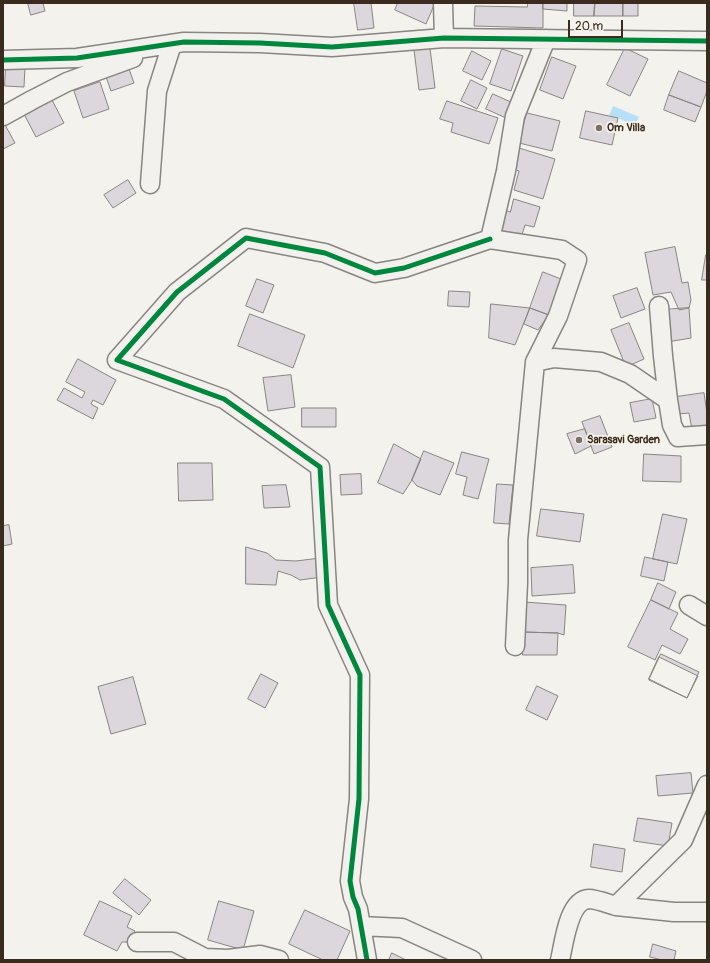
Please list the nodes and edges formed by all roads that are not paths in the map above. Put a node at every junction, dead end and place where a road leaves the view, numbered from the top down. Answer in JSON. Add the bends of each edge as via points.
{"nodes":[{"id":1,"x":443,"y":3,"type":"edge"},
{"id":2,"x":444,"y":38,"type":"junction"},
{"id":3,"x":546,"y":39,"type":"junction"},
{"id":4,"x":707,"y":41,"type":"edge"},
{"id":5,"x":169,"y":45,"type":"junction"},
{"id":6,"x":3,"y":60,"type":"edge"},
{"id":7,"x":3,"y":116,"type":"edge"},
{"id":8,"x":150,"y":184,"type":"dead end"},
{"id":9,"x":490,"y":239,"type":"junction"},
{"id":10,"x":659,"y":306,"type":"dead end"},
{"id":11,"x":534,"y":362,"type":"junction"},
{"id":12,"x":668,"y":400,"type":"junction"},
{"id":13,"x":707,"y":435,"type":"edge"},
{"id":14,"x":689,"y":606,"type":"dead end"},
{"id":15,"x":707,"y":616,"type":"edge"},
{"id":16,"x":515,"y":646,"type":"dead end"},
{"id":17,"x":707,"y":785,"type":"edge"},
{"id":18,"x":616,"y":906,"type":"junction"},
{"id":19,"x":707,"y":912,"type":"edge"},
{"id":20,"x":361,"y":926,"type":"junction"},
{"id":21,"x":137,"y":942,"type":"dead end"},
{"id":22,"x":279,"y":960,"type":"edge"},
{"id":23,"x":367,"y":960,"type":"edge"},
{"id":24,"x":472,"y":960,"type":"edge"},
{"id":25,"x":560,"y":960,"type":"edge"}],
"edges":[{"from":1,"to":2,"type":"street"},
{"from":2,"to":3,"type":"street"},
{"from":2,"to":5,"type":"street","via":[[332,47],[184,42]]},
{"from":3,"to":4,"type":"street"},
{"from":3,"to":9,"type":"street","via":[[515,116],[506,171]]},
{"from":5,"to":6,"type":"street","via":[[77,58]]},
{"from":5,"to":7,"type":"street","via":[[67,82]]},
{"from":5,"to":8,"type":"street","via":[[157,91]]},
{"from":9,"to":11,"type":"street","via":[[562,250],[577,260],[558,316]]},
{"from":9,"to":20,"type":"street","via":[[404,268],[375,273],[325,254],[246,238],[177,292],[117,360],[224,400],[320,468],[328,605],[360,675],[359,799],[350,881]]},
{"from":10,"to":12,"type":"street"},
{"from":11,"to":12,"type":"street","via":[[554,358],[601,362],[630,374]]},
{"from":11,"to":16,"type":"street","via":[[518,540]]},
{"from":12,"to":13,"type":"street","via":[[672,425],[678,437]]},
{"from":14,"to":15,"type":"street"},
{"from":17,"to":18,"type":"street","via":[[683,840]]},
{"from":18,"to":19,"type":"street","via":[[674,912]]},
{"from":18,"to":25,"type":"street","via":[[589,899],[579,902],[572,912]]},
{"from":20,"to":23,"type":"street"},
{"from":20,"to":24,"type":"street","via":[[402,928]]},
{"from":21,"to":22,"type":"street","via":[[174,942],[206,958],[228,959],[260,955]]}]}
